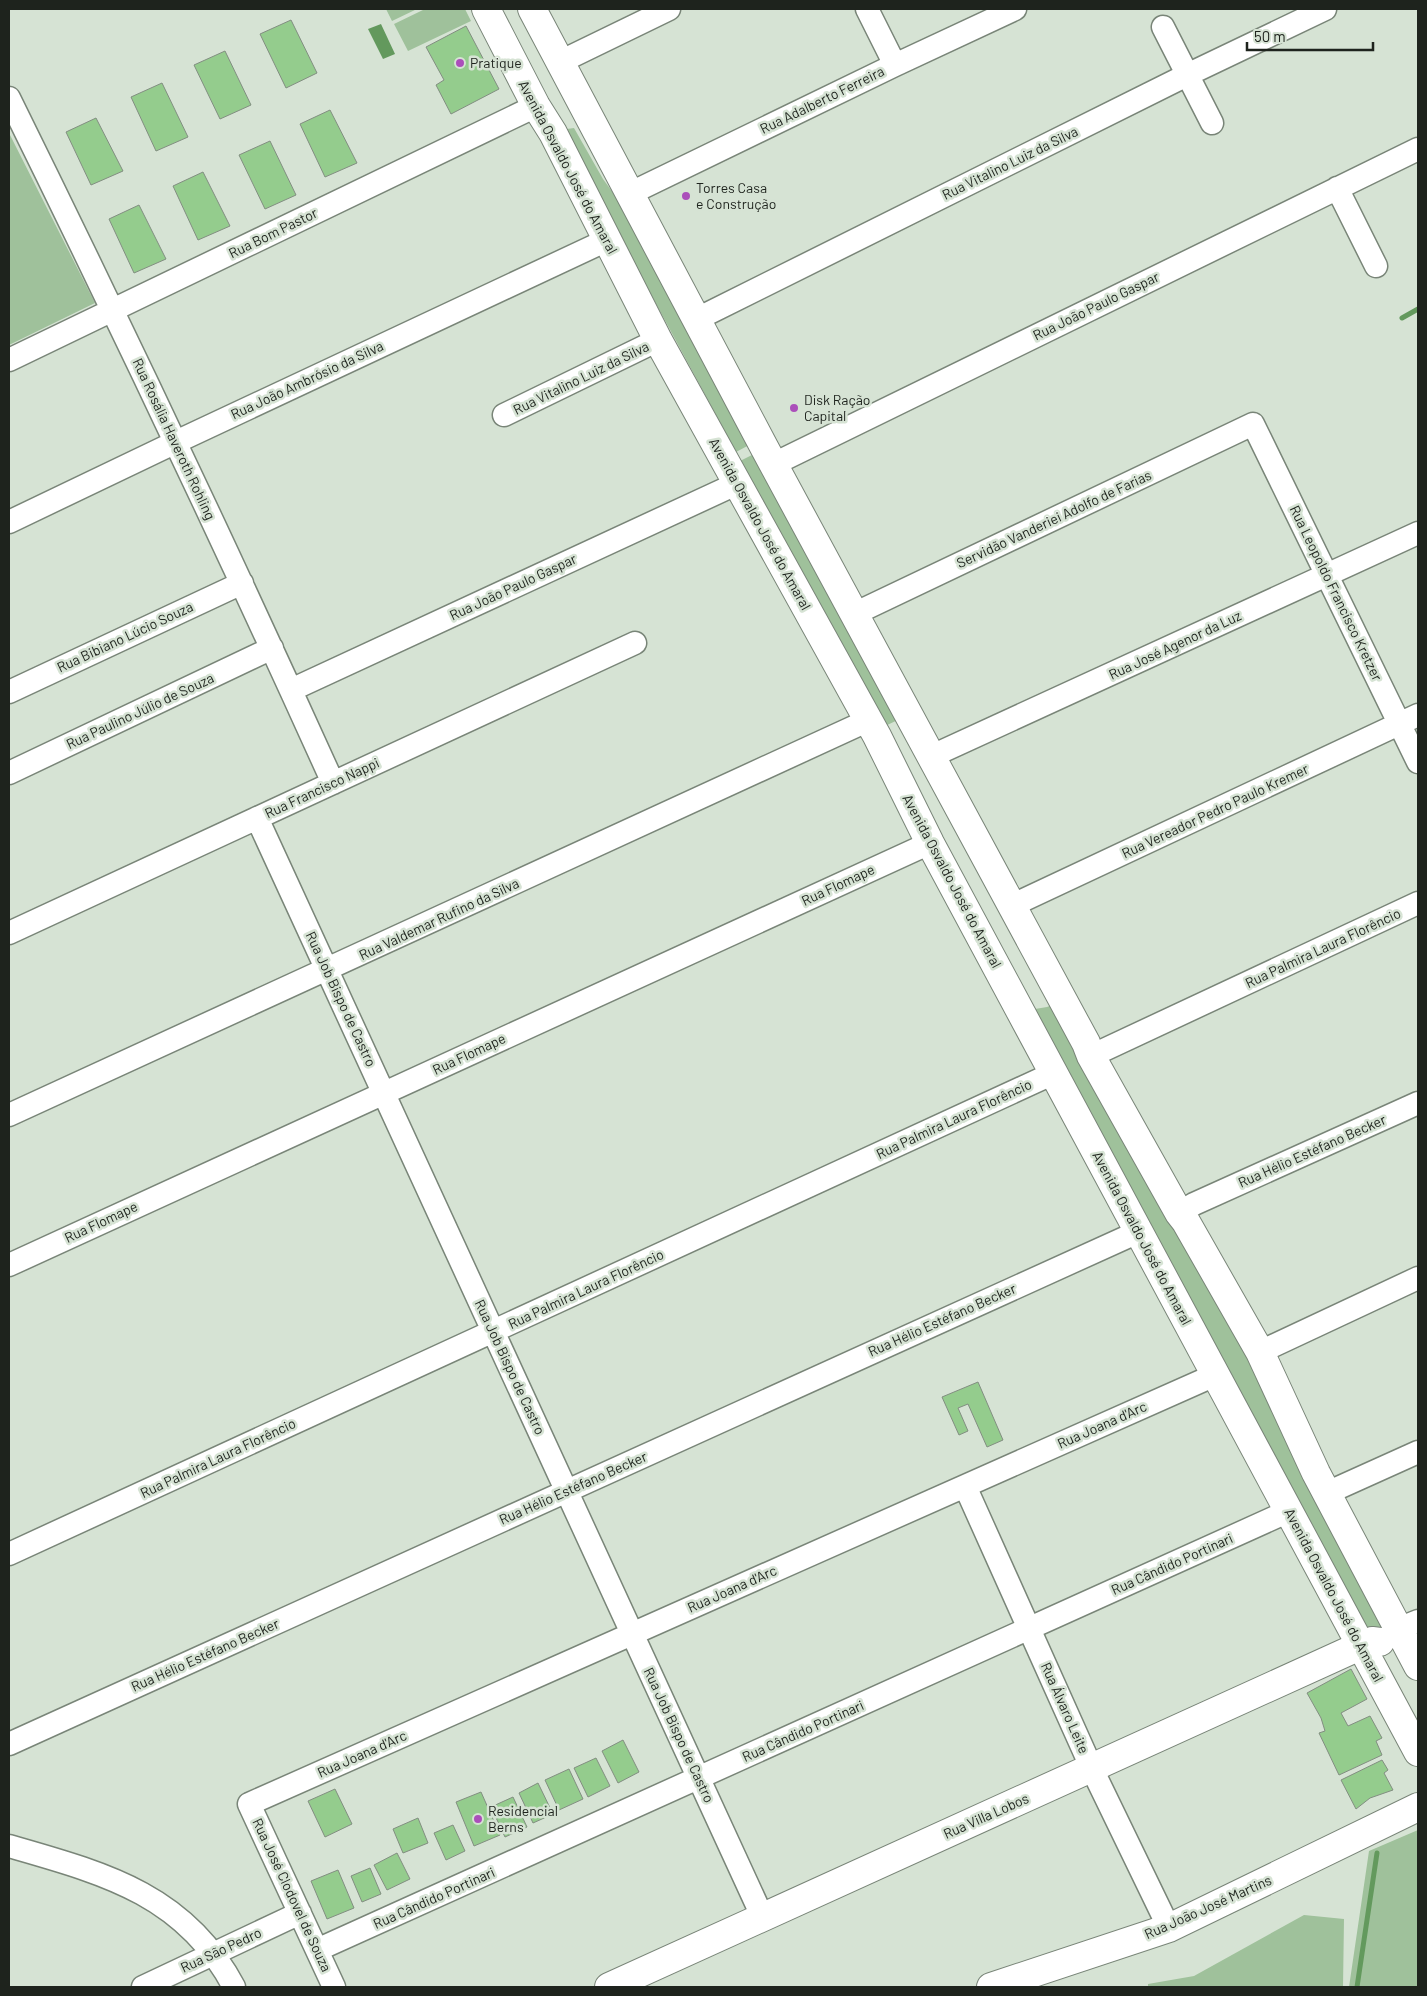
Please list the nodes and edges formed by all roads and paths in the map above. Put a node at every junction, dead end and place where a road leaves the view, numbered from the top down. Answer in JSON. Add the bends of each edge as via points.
{"nodes":[{"id":1,"x":486,"y":9,"type":"edge"},
{"id":2,"x":532,"y":9,"type":"edge"},
{"id":3,"x":669,"y":9,"type":"edge"},
{"id":4,"x":867,"y":9,"type":"edge"},
{"id":5,"x":1015,"y":9,"type":"edge"},
{"id":6,"x":1325,"y":9,"type":"edge"},
{"id":7,"x":1163,"y":27,"type":"dead end"},
{"id":8,"x":560,"y":62,"type":"junction"},
{"id":9,"x":895,"y":65,"type":"junction"},
{"id":10,"x":1187,"y":75,"type":"junction"},
{"id":11,"x":9,"y":98,"type":"edge"},
{"id":12,"x":536,"y":106,"type":"junction"},
{"id":13,"x":1212,"y":123,"type":"dead end"},
{"id":14,"x":1418,"y":149,"type":"edge"},
{"id":15,"x":1337,"y":188,"type":"junction"},
{"id":16,"x":629,"y":194,"type":"junction"},
{"id":17,"x":607,"y":240,"type":"junction"},
{"id":18,"x":1376,"y":266,"type":"dead end"},
{"id":19,"x":113,"y":310,"type":"junction"},
{"id":20,"x":697,"y":319,"type":"junction"},
{"id":21,"x":658,"y":340,"type":"junction"},
{"id":22,"x":9,"y":360,"type":"edge"},
{"id":23,"x":504,"y":416,"type":"dead end"},
{"id":24,"x":1253,"y":424,"type":"joint"},
{"id":25,"x":176,"y":442,"type":"junction"},
{"id":26,"x":774,"y":464,"type":"junction"},
{"id":27,"x":736,"y":484,"type":"junction"},
{"id":28,"x":9,"y":522,"type":"edge"},
{"id":29,"x":1418,"y":533,"type":"edge"},
{"id":30,"x":1327,"y":575,"type":"junction"},
{"id":31,"x":242,"y":583,"type":"junction"},
{"id":32,"x":854,"y":614,"type":"junction"},
{"id":33,"x":635,"y":643,"type":"dead end"},
{"id":34,"x":272,"y":648,"type":"junction"},
{"id":35,"x":291,"y":690,"type":"junction"},
{"id":36,"x":9,"y":692,"type":"edge"},
{"id":37,"x":868,"y":720,"type":"junction"},
{"id":38,"x":1409,"y":720,"type":"edge"},
{"id":39,"x":932,"y":756,"type":"junction"},
{"id":40,"x":1418,"y":762,"type":"edge"},
{"id":41,"x":9,"y":773,"type":"edge"},
{"id":42,"x":333,"y":783,"type":"junction"},
{"id":43,"x":258,"y":818,"type":"junction"},
{"id":44,"x":930,"y":843,"type":"junction"},
{"id":45,"x":1418,"y":904,"type":"edge"},
{"id":46,"x":1011,"y":906,"type":"junction"},
{"id":47,"x":9,"y":933,"type":"edge"},
{"id":48,"x":328,"y":970,"type":"junction"},
{"id":49,"x":1047,"y":974,"type":"junction"},
{"id":50,"x":1007,"y":985,"type":"junction"},
{"id":51,"x":1091,"y":1056,"type":"junction"},
{"id":52,"x":1054,"y":1073,"type":"junction"},
{"id":53,"x":384,"y":1093,"type":"junction"},
{"id":54,"x":1418,"y":1103,"type":"edge"},
{"id":55,"x":9,"y":1115,"type":"edge"},
{"id":56,"x":1179,"y":1213,"type":"junction"},
{"id":57,"x":1138,"y":1232,"type":"junction"},
{"id":58,"x":9,"y":1265,"type":"edge"},
{"id":59,"x":1418,"y":1278,"type":"edge"},
{"id":60,"x":493,"y":1331,"type":"junction"},
{"id":61,"x":1260,"y":1352,"type":"junction"},
{"id":62,"x":1215,"y":1375,"type":"junction"},
{"id":63,"x":1418,"y":1452,"type":"edge"},
{"id":64,"x":965,"y":1486,"type":"junction"},
{"id":65,"x":567,"y":1491,"type":"junction"},
{"id":66,"x":1327,"y":1494,"type":"junction"},
{"id":67,"x":1289,"y":1511,"type":"junction"},
{"id":68,"x":9,"y":1554,"type":"edge"},
{"id":69,"x":1029,"y":1629,"type":"junction"},
{"id":70,"x":632,"y":1634,"type":"junction"},
{"id":71,"x":1411,"y":1642,"type":"edge"},
{"id":72,"x":1362,"y":1646,"type":"junction"},
{"id":73,"x":9,"y":1744,"type":"edge"},
{"id":74,"x":1418,"y":1752,"type":"edge"},
{"id":75,"x":1092,"y":1769,"type":"junction"},
{"id":76,"x":698,"y":1778,"type":"junction"},
{"id":77,"x":249,"y":1804,"type":"joint"},
{"id":78,"x":1418,"y":1808,"type":"edge"},
{"id":79,"x":9,"y":1846,"type":"edge"},
{"id":80,"x":300,"y":1913,"type":"junction"},
{"id":81,"x":762,"y":1916,"type":"junction"},
{"id":82,"x":1169,"y":1928,"type":"junction"},
{"id":83,"x":317,"y":1950,"type":"junction"},
{"id":84,"x":214,"y":1953,"type":"junction"},
{"id":85,"x":143,"y":1987,"type":"edge"},
{"id":86,"x":234,"y":1987,"type":"edge"},
{"id":87,"x":334,"y":1987,"type":"edge"},
{"id":88,"x":609,"y":1987,"type":"edge"},
{"id":89,"x":991,"y":1987,"type":"edge"}],
"edges":[{"from":1,"to":12,"type":"main road","name":"Avenida Osvaldo José do Amaral"},
{"from":2,"to":8,"type":"main road"},
{"from":3,"to":8,"type":"street"},
{"from":4,"to":9,"type":"street"},
{"from":5,"to":9,"type":"street","name":"Rua Adalberto Ferreira"},
{"from":6,"to":10,"type":"street","name":"Rua Vitalino Luiz da Silva"},
{"from":7,"to":10,"type":"street"},
{"from":8,"to":16,"type":"main road"},
{"from":9,"to":16,"type":"street","name":"Rua Adalberto Ferreira"},
{"from":10,"to":13,"type":"street"},
{"from":10,"to":20,"type":"street","name":"Rua Vitalino Luiz da Silva"},
{"from":11,"to":19,"type":"street","name":"Rua Rosália Haveroth Rohling"},
{"from":12,"to":16,"type":"main road","via":[[555,101],[570,105],[585,125],[604,162]]},
{"from":12,"to":17,"type":"main road","name":"Avenida Osvaldo José do Amaral"},
{"from":12,"to":19,"type":"street","name":"Rua Bom Pastor"},
{"from":14,"to":15,"type":"street","name":"Rua João Paulo Gaspar"},
{"from":15,"to":18,"type":"street"},
{"from":15,"to":26,"type":"street","name":"Rua João Paulo Gaspar"},
{"from":16,"to":20,"type":"main road"},
{"from":17,"to":21,"type":"main road","name":"Avenida Osvaldo José do Amaral"},
{"from":17,"to":25,"type":"street","name":"Rua João Ambrósio da Silva"},
{"from":19,"to":22,"type":"street","name":"Rua Bom Pastor"},
{"from":19,"to":25,"type":"street","name":"Rua Rosália Haveroth Rohling"},
{"from":20,"to":26,"type":"main road"},
{"from":21,"to":23,"type":"street","name":"Rua Vitalino Luiz da Silva"},
{"from":21,"to":27,"type":"main road","name":"Avenida Osvaldo José do Amaral"},
{"from":24,"to":30,"type":"street","name":"Rua Leopoldo Francisco Kretzer"},
{"from":24,"to":32,"type":"street","name":"Servidão Vanderiei Adolfo de Farias"},
{"from":25,"to":28,"type":"street","name":"Rua João Ambrósio da Silva"},
{"from":25,"to":31,"type":"street","name":"Rua Rosália Haveroth Rohling"},
{"from":26,"to":32,"type":"main road"},
{"from":27,"to":35,"type":"street","name":"Rua João Paulo Gaspar"},
{"from":27,"to":37,"type":"main road","name":"Avenida Osvaldo José do Amaral"},
{"from":29,"to":30,"type":"street","name":"Rua José Agenor da Luz"},
{"from":30,"to":38,"type":"street","name":"Rua Leopoldo Francisco Kretzer"},
{"from":30,"to":39,"type":"street","name":"Rua José Agenor da Luz"},
{"from":31,"to":34,"type":"street","name":"Rua Rosália Haveroth Rohling"},
{"from":31,"to":36,"type":"street","name":"Rua Bibiano Lúcio Souza"},
{"from":32,"to":39,"type":"main road"},
{"from":33,"to":42,"type":"street","name":"Rua Francisco Nappi"},
{"from":34,"to":35,"type":"street","name":"Rua Rosália Haveroth Rohling"},
{"from":34,"to":41,"type":"street","name":"Rua Paulino Júlio de Souza"},
{"from":35,"to":42,"type":"street","name":"Rua Rosália Haveroth Rohling"},
{"from":37,"to":44,"type":"main road","name":"Avenida Osvaldo José do Amaral"},
{"from":37,"to":48,"type":"street","name":"Rua Valdemar Rufino da Silva"},
{"from":38,"to":40,"type":"street","name":"Rua Leopoldo Francisco Kretzer"},
{"from":38,"to":46,"type":"street","name":"Rua Vereador Pedro Paulo Kremer"},
{"from":39,"to":46,"type":"main road"},
{"from":42,"to":43,"type":"street","name":"Rua Francisco Nappi"},
{"from":43,"to":47,"type":"street","name":"Rua Francisco Nappi"},
{"from":43,"to":48,"type":"street","name":"Rua Job Bispo de Castro"},
{"from":44,"to":50,"type":"main road","name":"Avenida Osvaldo José do Amaral"},
{"from":44,"to":53,"type":"street","name":"Rua Flomape"},
{"from":45,"to":51,"type":"street","name":"Rua Palmira Laura Florêncio"},
{"from":46,"to":49,"type":"main road"},
{"from":48,"to":53,"type":"street","name":"Rua Job Bispo de Castro"},
{"from":48,"to":55,"type":"street","name":"Rua Valdemar Rufino da Silva"},
{"from":49,"to":50,"type":"main road","via":[[1030,990]]},
{"from":49,"to":51,"type":"main road"},
{"from":50,"to":52,"type":"main road","name":"Avenida Osvaldo José do Amaral"},
{"from":51,"to":56,"type":"main road"},
{"from":52,"to":57,"type":"main road","name":"Avenida Osvaldo José do Amaral"},
{"from":52,"to":60,"type":"street","name":"Rua Palmira Laura Florêncio"},
{"from":53,"to":58,"type":"street","name":"Rua Flomape"},
{"from":53,"to":60,"type":"street","name":"Rua Job Bispo de Castro"},
{"from":54,"to":56,"type":"street","name":"Rua Hélio Estéfano Becker"},
{"from":56,"to":61,"type":"main road"},
{"from":57,"to":62,"type":"main road","name":"Avenida Osvaldo José do Amaral"},
{"from":57,"to":65,"type":"street","name":"Rua Hélio Estéfano Becker"},
{"from":59,"to":61,"type":"street"},
{"from":60,"to":65,"type":"street","name":"Rua Job Bispo de Castro"},
{"from":60,"to":68,"type":"street","name":"Rua Palmira Laura Florêncio"},
{"from":61,"to":66,"type":"main road"},
{"from":62,"to":64,"type":"street","name":"Rua Joana d'Arc"},
{"from":62,"to":67,"type":"main road","name":"Avenida Osvaldo José do Amaral"},
{"from":63,"to":66,"type":"street"},
{"from":64,"to":69,"type":"street","name":"Rua Álvaro Leite"},
{"from":64,"to":70,"type":"street","name":"Rua Joana d'Arc"},
{"from":65,"to":70,"type":"street","name":"Rua Job Bispo de Castro"},
{"from":65,"to":73,"type":"street","name":"Rua Hélio Estéfano Becker"},
{"from":66,"to":71,"type":"main road"},
{"from":67,"to":69,"type":"street","name":"Rua Cândido Portinari"},
{"from":67,"to":72,"type":"main road","name":"Avenida Osvaldo José do Amaral"},
{"from":69,"to":75,"type":"street","name":"Rua Álvaro Leite"},
{"from":69,"to":76,"type":"street","name":"Rua Cândido Portinari"},
{"from":70,"to":76,"type":"street","name":"Rua Job Bispo de Castro"},
{"from":70,"to":77,"type":"street","name":"Rua Joana d'Arc"},
{"from":71,"to":72,"type":"main road","name":"Rua Villa Lobos","via":[[1389,1644],[1372,1641]]},
{"from":72,"to":74,"type":"main road","name":"Avenida Osvaldo José do Amaral"},
{"from":72,"to":75,"type":"main road","name":"Rua Villa Lobos"},
{"from":75,"to":81,"type":"main road","name":"Rua Villa Lobos"},
{"from":75,"to":82,"type":"street","name":"Rua Álvaro Leite"},
{"from":76,"to":81,"type":"street","name":"Rua Job Bispo de Castro"},
{"from":76,"to":83,"type":"street","name":"Rua Cândido Portinari"},
{"from":77,"to":80,"type":"street","name":"Rua José Clodovel de Souza"},
{"from":78,"to":82,"type":"main road","name":"Rua João José Martins"},
{"from":79,"to":84,"type":"street","via":[[84,1868],[140,1892],[181,1919]]},
{"from":80,"to":83,"type":"street","name":"Rua José Clodovel de Souza"},
{"from":80,"to":84,"type":"street","name":"Rua São Pedro"},
{"from":81,"to":88,"type":"main road","name":"Rua Villa Lobos"},
{"from":82,"to":89,"type":"main road","name":"Rua João José Martins"},
{"from":83,"to":87,"type":"street","name":"Rua José Clodovel de Souza"},
{"from":84,"to":85,"type":"street","name":"Rua São Pedro"},
{"from":84,"to":86,"type":"street"}]}
